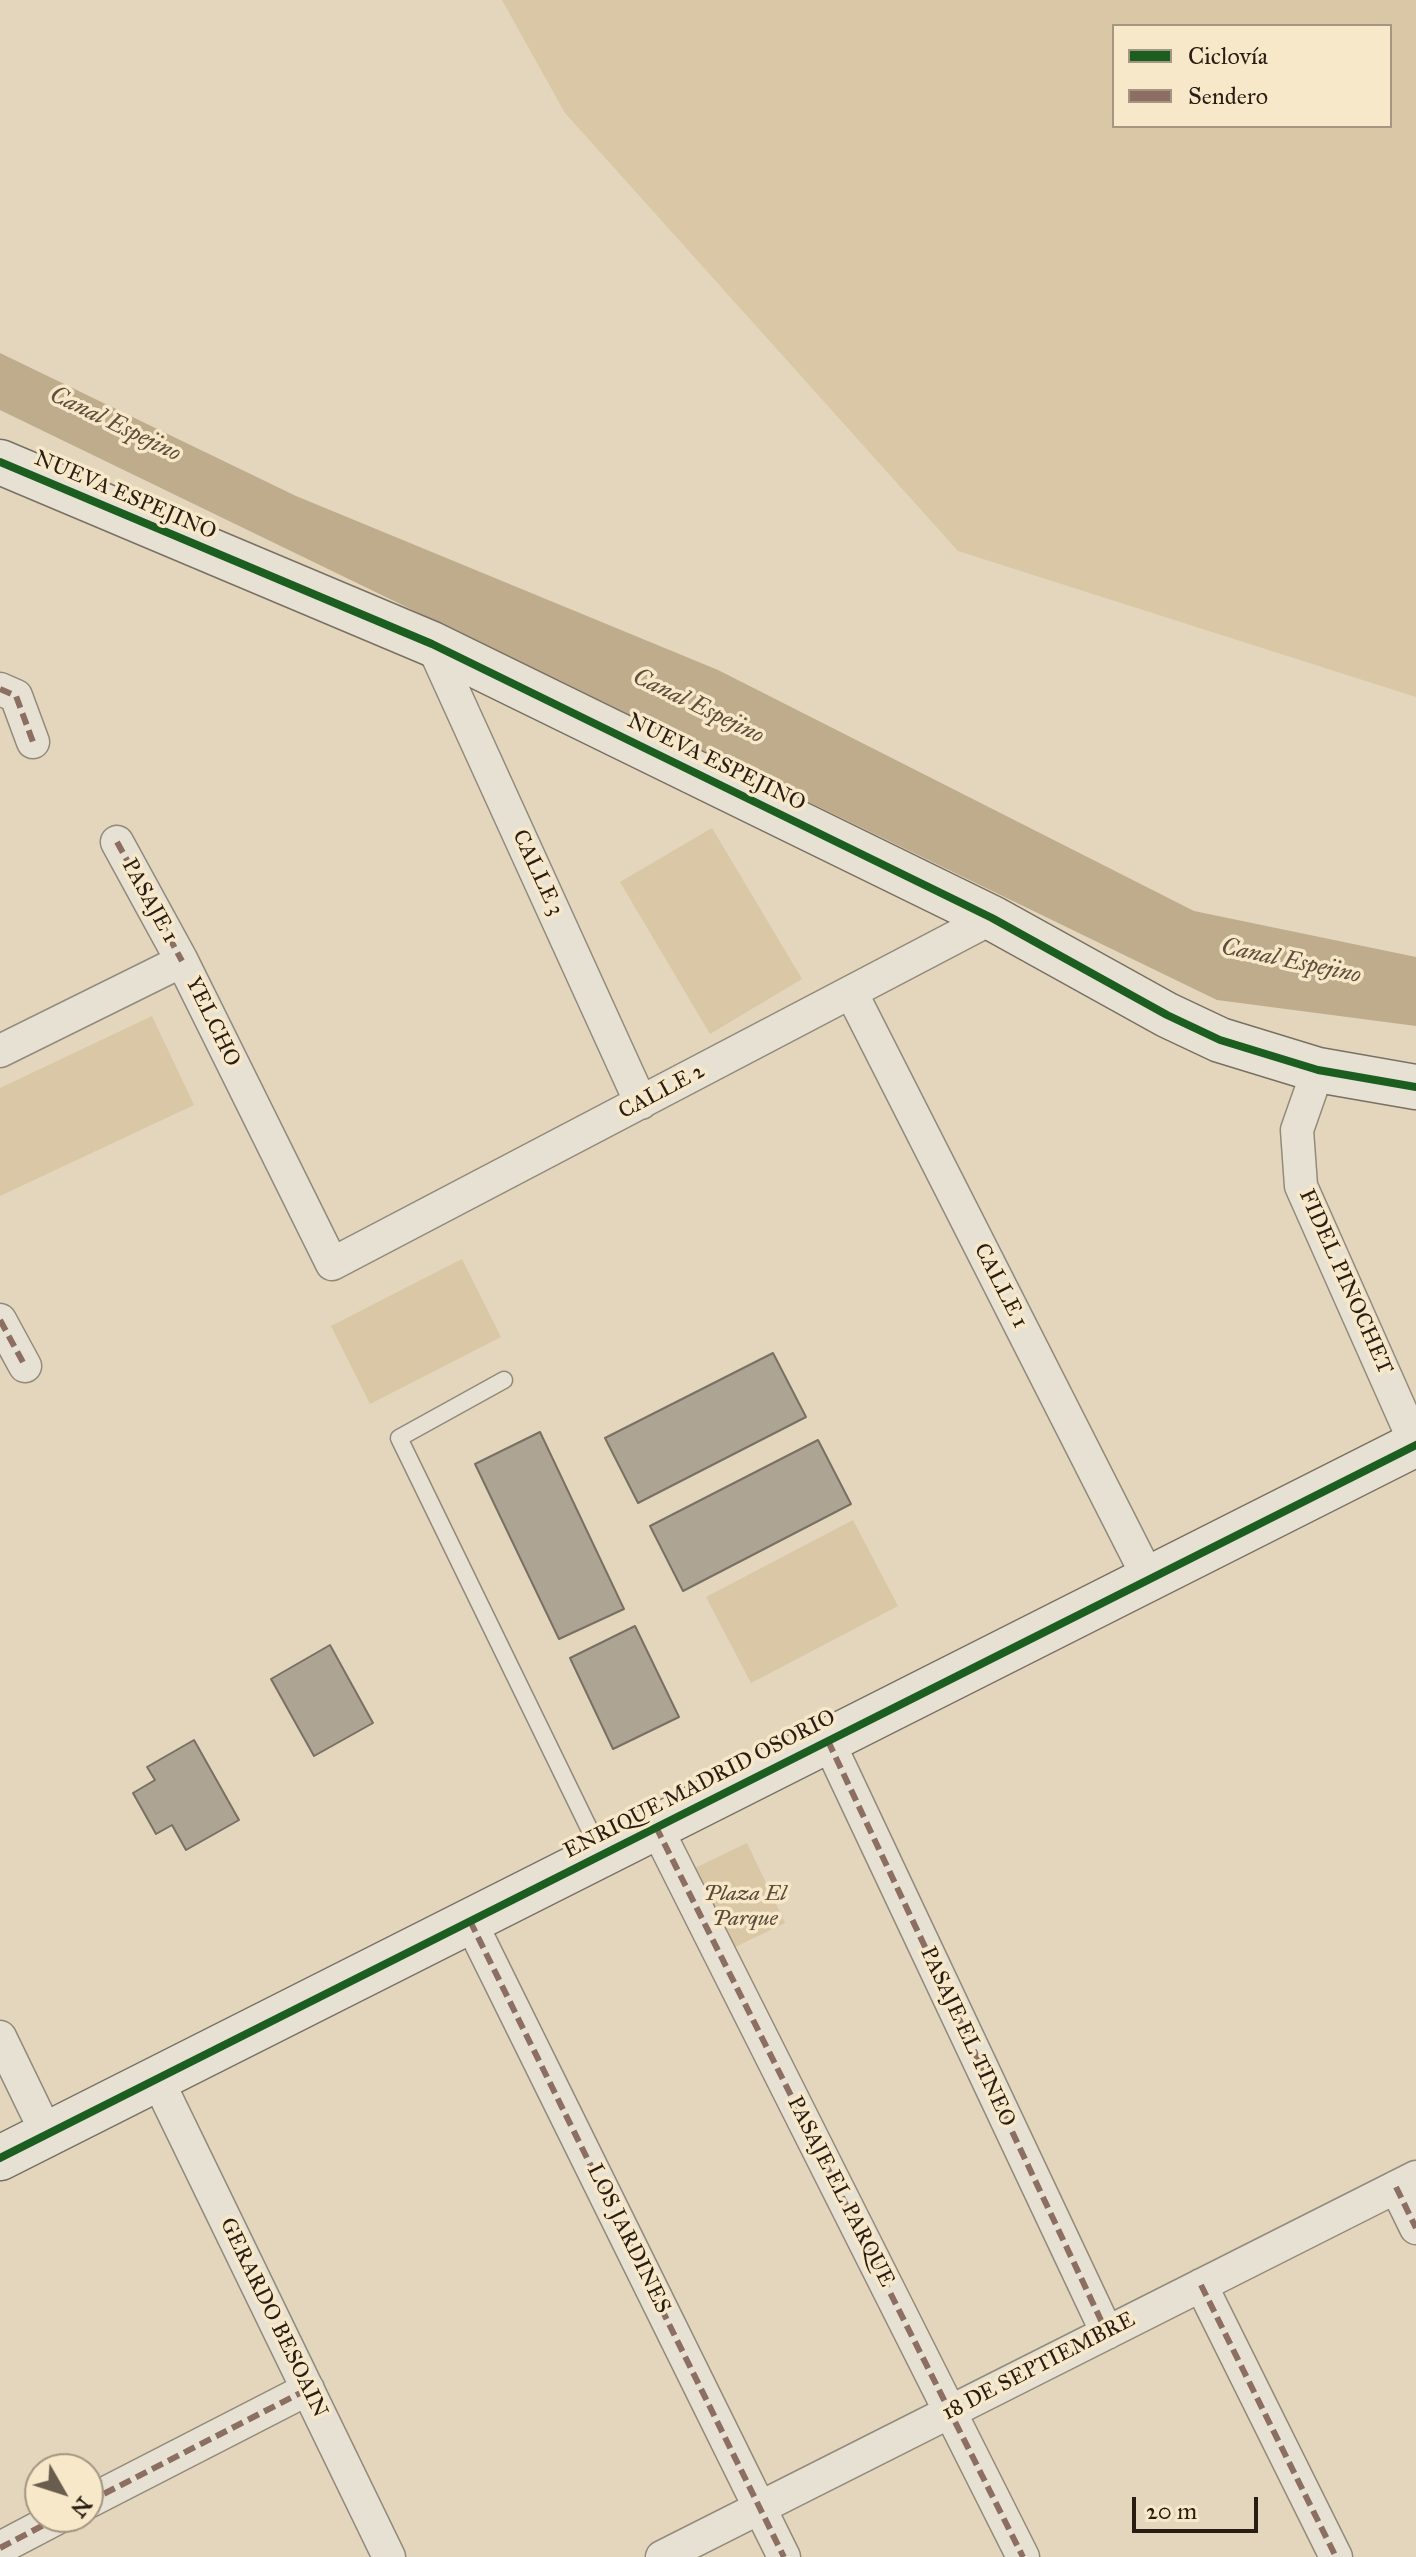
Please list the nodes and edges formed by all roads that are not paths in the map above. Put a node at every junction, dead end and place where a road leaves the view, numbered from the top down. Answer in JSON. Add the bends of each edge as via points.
{"nodes":[{"id":1,"x":0,"y":462,"type":"edge"},
{"id":2,"x":432,"y":644,"type":"junction"},
{"id":3,"x":5,"y":696,"type":"edge"},
{"id":4,"x":33,"y":742,"type":"dead end"},
{"id":5,"x":117,"y":842,"type":"dead end"},
{"id":6,"x":992,"y":918,"type":"junction"},
{"id":7,"x":182,"y":961,"type":"junction"},
{"id":8,"x":851,"y":992,"type":"junction"},
{"id":9,"x":0,"y":1051,"type":"edge"},
{"id":10,"x":1318,"y":1070,"type":"junction"},
{"id":11,"x":1416,"y":1087,"type":"edge"},
{"id":12,"x":641,"y":1103,"type":"junction"},
{"id":13,"x":332,"y":1264,"type":"joint"},
{"id":14,"x":0,"y":1320,"type":"edge"},
{"id":15,"x":25,"y":1366,"type":"dead end"},
{"id":16,"x":504,"y":1380,"type":"dead end"},
{"id":17,"x":1416,"y":1444,"type":"edge"},
{"id":18,"x":1149,"y":1579,"type":"junction"},
{"id":19,"x":828,"y":1741,"type":"junction"},
{"id":20,"x":656,"y":1827,"type":"junction"},
{"id":21,"x":602,"y":1855,"type":"junction"},
{"id":22,"x":470,"y":1921,"type":"junction"},
{"id":23,"x":0,"y":2037,"type":"edge"},
{"id":24,"x":157,"y":2079,"type":"junction"},
{"id":25,"x":47,"y":2134,"type":"junction"},
{"id":26,"x":0,"y":2158,"type":"edge"},
{"id":27,"x":1406,"y":2182,"type":"edge"},
{"id":28,"x":1416,"y":2228,"type":"edge"},
{"id":29,"x":1201,"y":2285,"type":"junction"},
{"id":30,"x":1107,"y":2333,"type":"junction"},
{"id":31,"x":308,"y":2389,"type":"junction"},
{"id":32,"x":951,"y":2412,"type":"junction"},
{"id":33,"x":104,"y":2494,"type":"edge"},
{"id":34,"x":760,"y":2507,"type":"junction"},
{"id":35,"x":29,"y":2533,"type":"edge"},
{"id":36,"x":0,"y":2548,"type":"edge"},
{"id":37,"x":389,"y":2557,"type":"edge"},
{"id":38,"x":662,"y":2557,"type":"edge"},
{"id":39,"x":784,"y":2557,"type":"edge"},
{"id":40,"x":1023,"y":2557,"type":"edge"},
{"id":41,"x":1336,"y":2557,"type":"edge"}],
"edges":[{"from":1,"to":2,"type":"street","name":"NUEVA ESPEJINO"},
{"from":2,"to":6,"type":"street","name":"NUEVA ESPEJINO"},
{"from":2,"to":12,"type":"street","name":"CALLE 3"},
{"from":3,"to":4,"type":"street"},
{"from":5,"to":7,"type":"street","name":"PASAJE 1"},
{"from":6,"to":8,"type":"street","name":"CALLE 2"},
{"from":6,"to":10,"type":"street","name":"NUEVA ESPEJINO","via":[[1207,1034]]},
{"from":7,"to":9,"type":"street","name":"YELCHO"},
{"from":7,"to":13,"type":"street","name":"YELCHO"},
{"from":8,"to":12,"type":"street","name":"CALLE 2"},
{"from":8,"to":18,"type":"street","name":"CALLE 1"},
{"from":10,"to":11,"type":"street","name":"NUEVA ESPEJINO"},
{"from":10,"to":17,"type":"street","name":"FIDEL PINOCHET","via":[[1297,1130],[1301,1186]]},
{"from":12,"to":13,"type":"street","name":"CALLE 2"},
{"from":14,"to":15,"type":"street"},
{"from":16,"to":21,"type":"lane","via":[[399,1438]]},
{"from":17,"to":18,"type":"street","name":"ENRIQUE MADRID OSORIO"},
{"from":18,"to":19,"type":"street","name":"ENRIQUE MADRID OSORIO"},
{"from":19,"to":20,"type":"street","name":"ENRIQUE MADRID OSORIO"},
{"from":19,"to":30,"type":"street","name":"PASAJE EL TINEO"},
{"from":20,"to":21,"type":"street","name":"ENRIQUE MADRID OSORIO"},
{"from":20,"to":32,"type":"street","name":"PASAJE EL PARQUE"},
{"from":21,"to":22,"type":"street","name":"ENRIQUE MADRID OSORIO"},
{"from":22,"to":24,"type":"street","name":"ENRIQUE MADRID OSORIO"},
{"from":22,"to":34,"type":"street","name":"LOS JARDINES"},
{"from":23,"to":25,"type":"street"},
{"from":24,"to":25,"type":"street","name":"ENRIQUE MADRID OSORIO"},
{"from":24,"to":31,"type":"street","name":"GERARDO BESOAIN"},
{"from":25,"to":26,"type":"street","name":"ENRIQUE MADRID OSORIO"},
{"from":27,"to":28,"type":"street"},
{"from":27,"to":29,"type":"street","name":"18 DE SEPTIEMBRE"},
{"from":29,"to":30,"type":"street","name":"18 DE SEPTIEMBRE"},
{"from":29,"to":41,"type":"street"},
{"from":30,"to":32,"type":"street","name":"18 DE SEPTIEMBRE"},
{"from":31,"to":33,"type":"street"},
{"from":31,"to":37,"type":"street","name":"GERARDO BESOAIN"},
{"from":32,"to":34,"type":"street","name":"18 DE SEPTIEMBRE"},
{"from":32,"to":40,"type":"street","name":"PASAJE EL PARQUE"},
{"from":34,"to":38,"type":"street","name":"18 DE SEPTIEMBRE"},
{"from":34,"to":39,"type":"street","name":"LOS JARDINES"},
{"from":35,"to":36,"type":"street"}]}
